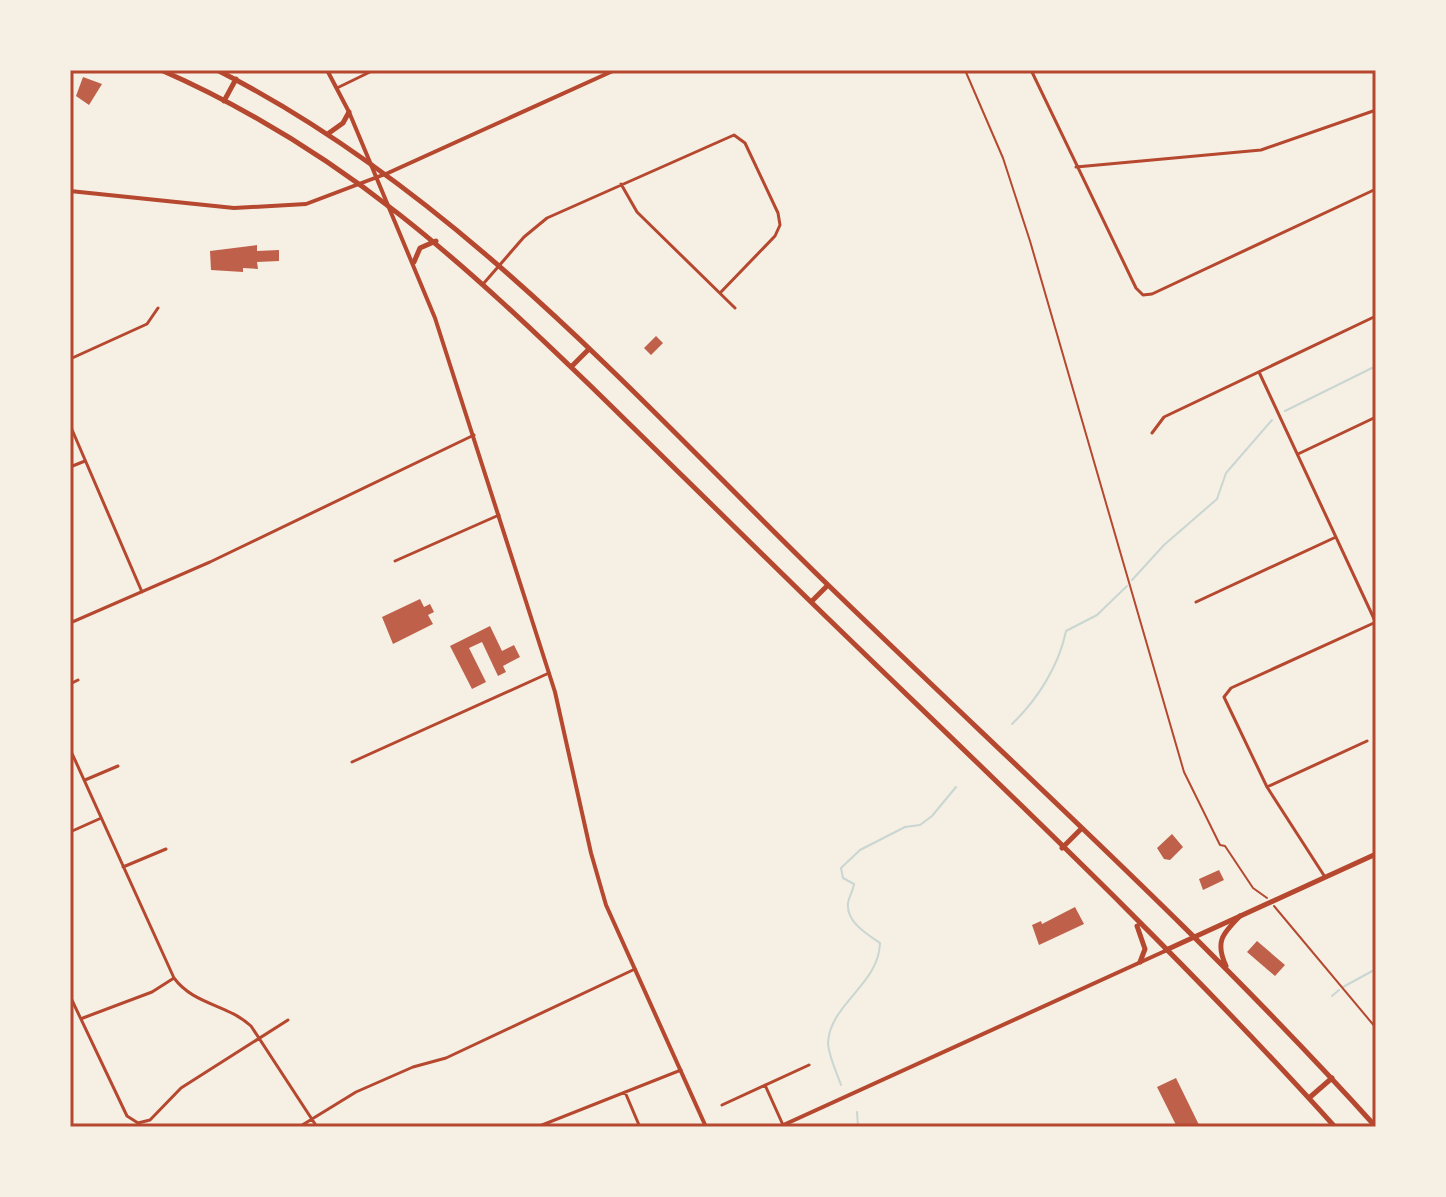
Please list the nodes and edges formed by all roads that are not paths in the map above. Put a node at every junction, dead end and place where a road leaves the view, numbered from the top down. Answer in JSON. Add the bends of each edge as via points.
{"nodes":[{"id":1,"x":161,"y":70,"type":"edge"},
{"id":2,"x":217,"y":70,"type":"edge"},
{"id":3,"x":327,"y":70,"type":"edge"},
{"id":4,"x":374,"y":70,"type":"edge"},
{"id":5,"x":615,"y":70,"type":"edge"},
{"id":6,"x":1031,"y":70,"type":"edge"},
{"id":7,"x":236,"y":79,"type":"junction"},
{"id":8,"x":337,"y":88,"type":"junction"},
{"id":9,"x":224,"y":101,"type":"junction"},
{"id":10,"x":1376,"y":110,"type":"edge"},
{"id":11,"x":349,"y":112,"type":"junction"},
{"id":12,"x":329,"y":133,"type":"junction"},
{"id":13,"x":371,"y":161,"type":"junction"},
{"id":14,"x":1076,"y":167,"type":"junction"},
{"id":15,"x":388,"y":173,"type":"junction"},
{"id":16,"x":378,"y":178,"type":"junction"},
{"id":17,"x":621,"y":184,"type":"junction"},
{"id":18,"x":362,"y":185,"type":"junction"},
{"id":19,"x":1376,"y":189,"type":"edge"},
{"id":20,"x":70,"y":191,"type":"edge"},
{"id":21,"x":389,"y":204,"type":"junction"},
{"id":22,"x":436,"y":241,"type":"junction"},
{"id":23,"x":414,"y":262,"type":"junction"},
{"id":24,"x":500,"y":264,"type":"junction"},
{"id":25,"x":484,"y":283,"type":"junction"},
{"id":26,"x":720,"y":293,"type":"junction"},
{"id":27,"x":158,"y":308,"type":"dead end"},
{"id":28,"x":735,"y":308,"type":"dead end"},
{"id":29,"x":1376,"y":316,"type":"edge"},
{"id":30,"x":588,"y":350,"type":"junction"},
{"id":31,"x":70,"y":359,"type":"edge"},
{"id":32,"x":571,"y":367,"type":"junction"},
{"id":33,"x":1259,"y":372,"type":"junction"},
{"id":34,"x":1376,"y":417,"type":"edge"},
{"id":35,"x":70,"y":425,"type":"edge"},
{"id":36,"x":1152,"y":433,"type":"dead end"},
{"id":37,"x":474,"y":435,"type":"junction"},
{"id":38,"x":1298,"y":454,"type":"junction"},
{"id":39,"x":86,"y":460,"type":"junction"},
{"id":40,"x":70,"y":467,"type":"edge"},
{"id":41,"x":499,"y":515,"type":"junction"},
{"id":42,"x":1336,"y":537,"type":"junction"},
{"id":43,"x":395,"y":561,"type":"dead end"},
{"id":44,"x":828,"y":585,"type":"junction"},
{"id":45,"x":142,"y":592,"type":"junction"},
{"id":46,"x":811,"y":602,"type":"junction"},
{"id":47,"x":1196,"y":602,"type":"dead end"},
{"id":48,"x":1375,"y":620,"type":"edge"},
{"id":49,"x":70,"y":623,"type":"edge"},
{"id":50,"x":549,"y":673,"type":"junction"},
{"id":51,"x":78,"y":680,"type":"dead end"},
{"id":52,"x":70,"y":684,"type":"edge"},
{"id":53,"x":1367,"y":741,"type":"dead end"},
{"id":54,"x":70,"y":749,"type":"edge"},
{"id":55,"x":352,"y":762,"type":"dead end"},
{"id":56,"x":118,"y":766,"type":"dead end"},
{"id":57,"x":84,"y":780,"type":"junction"},
{"id":58,"x":1267,"y":787,"type":"junction"},
{"id":59,"x":101,"y":818,"type":"junction"},
{"id":60,"x":1081,"y":829,"type":"junction"},
{"id":61,"x":70,"y":832,"type":"edge"},
{"id":62,"x":1062,"y":848,"type":"junction"},
{"id":63,"x":166,"y":849,"type":"dead end"},
{"id":64,"x":1376,"y":854,"type":"edge"},
{"id":65,"x":123,"y":867,"type":"junction"},
{"id":66,"x":1325,"y":877,"type":"junction"},
{"id":67,"x":1240,"y":916,"type":"junction"},
{"id":68,"x":1135,"y":921,"type":"junction"},
{"id":69,"x":1194,"y":938,"type":"junction"},
{"id":70,"x":1165,"y":951,"type":"junction"},
{"id":71,"x":1140,"y":962,"type":"junction"},
{"id":72,"x":635,"y":969,"type":"junction"},
{"id":73,"x":1228,"y":971,"type":"junction"},
{"id":74,"x":174,"y":978,"type":"junction"},
{"id":75,"x":70,"y":996,"type":"edge"},
{"id":76,"x":82,"y":1019,"type":"junction"},
{"id":77,"x":288,"y":1020,"type":"dead end"},
{"id":78,"x":260,"y":1037,"type":"junction"},
{"id":79,"x":809,"y":1065,"type":"dead end"},
{"id":80,"x":681,"y":1070,"type":"junction"},
{"id":81,"x":1332,"y":1078,"type":"junction"},
{"id":82,"x":765,"y":1085,"type":"junction"},
{"id":83,"x":625,"y":1092,"type":"junction"},
{"id":84,"x":1309,"y":1098,"type":"junction"},
{"id":85,"x":722,"y":1105,"type":"dead end"},
{"id":86,"x":312,"y":1119,"type":"junction"},
{"id":87,"x":639,"y":1125,"type":"dead end"},
{"id":88,"x":781,"y":1126,"type":"edge"},
{"id":89,"x":299,"y":1127,"type":"edge"},
{"id":90,"x":317,"y":1127,"type":"edge"},
{"id":91,"x":537,"y":1127,"type":"edge"},
{"id":92,"x":706,"y":1127,"type":"edge"},
{"id":93,"x":1335,"y":1127,"type":"edge"},
{"id":94,"x":1376,"y":1127,"type":"edge"}],
"edges":[{"from":1,"to":9,"type":"main road"},
{"from":2,"to":7,"type":"main road"},
{"from":3,"to":8,"type":"street"},
{"from":4,"to":8,"type":"street"},
{"from":5,"to":15,"type":"street"},
{"from":6,"to":14,"type":"street"},
{"from":7,"to":9,"type":"main road"},
{"from":7,"to":12,"type":"main road"},
{"from":8,"to":11,"type":"street"},
{"from":9,"to":18,"type":"main road"},
{"from":10,"to":14,"type":"street","via":[[1261,150]]},
{"from":11,"to":12,"type":"main road"},
{"from":11,"to":13,"type":"street"},
{"from":12,"to":13,"type":"main road"},
{"from":13,"to":15,"type":"main road"},
{"from":13,"to":16,"type":"street"},
{"from":14,"to":19,"type":"street","via":[[1143,295]]},
{"from":15,"to":16,"type":"street"},
{"from":15,"to":24,"type":"main road"},
{"from":16,"to":18,"type":"street"},
{"from":16,"to":21,"type":"street"},
{"from":17,"to":24,"type":"street","via":[[540,223]]},
{"from":17,"to":26,"type":"street","via":[[634,210]]},
{"from":17,"to":26,"type":"street","via":[[725,137],[744,141],[778,213],[779,227]]},
{"from":18,"to":20,"type":"street","via":[[313,202],[255,209]]},
{"from":18,"to":21,"type":"main road"},
{"from":21,"to":22,"type":"main road"},
{"from":21,"to":23,"type":"street"},
{"from":22,"to":23,"type":"main road","via":[[420,248]]},
{"from":22,"to":25,"type":"main road"},
{"from":23,"to":37,"type":"street"},
{"from":24,"to":25,"type":"street"},
{"from":24,"to":30,"type":"main road"},
{"from":25,"to":32,"type":"main road"},
{"from":26,"to":28,"type":"street"},
{"from":27,"to":31,"type":"street","via":[[147,324]]},
{"from":29,"to":33,"type":"street"},
{"from":30,"to":32,"type":"main road"},
{"from":30,"to":44,"type":"main road"},
{"from":32,"to":46,"type":"main road"},
{"from":33,"to":36,"type":"street","via":[[1164,417]]},
{"from":33,"to":38,"type":"street"},
{"from":34,"to":38,"type":"street"},
{"from":35,"to":39,"type":"street"},
{"from":37,"to":41,"type":"street"},
{"from":37,"to":45,"type":"street"},
{"from":38,"to":42,"type":"street"},
{"from":39,"to":40,"type":"street"},
{"from":39,"to":45,"type":"street"},
{"from":41,"to":43,"type":"street"},
{"from":41,"to":50,"type":"street"},
{"from":42,"to":47,"type":"street"},
{"from":42,"to":48,"type":"street"},
{"from":44,"to":46,"type":"main road"},
{"from":44,"to":60,"type":"main road"},
{"from":45,"to":49,"type":"street"},
{"from":46,"to":62,"type":"main road"},
{"from":48,"to":58,"type":"street","via":[[1225,693],[1224,702]]},
{"from":50,"to":55,"type":"street"},
{"from":50,"to":72,"type":"street","via":[[597,877]]},
{"from":51,"to":52,"type":"street"},
{"from":53,"to":58,"type":"street"},
{"from":54,"to":57,"type":"street"},
{"from":56,"to":57,"type":"street"},
{"from":57,"to":59,"type":"street"},
{"from":58,"to":66,"type":"street"},
{"from":59,"to":61,"type":"street"},
{"from":59,"to":65,"type":"street"},
{"from":60,"to":62,"type":"main road"},
{"from":60,"to":69,"type":"main road"},
{"from":62,"to":68,"type":"main road"},
{"from":63,"to":65,"type":"street"},
{"from":64,"to":66,"type":"main road"},
{"from":65,"to":74,"type":"street"},
{"from":66,"to":67,"type":"main road"},
{"from":67,"to":69,"type":"main road"},
{"from":67,"to":73,"type":"main road","via":[[1219,944]]},
{"from":68,"to":70,"type":"main road"},
{"from":68,"to":71,"type":"main road","via":[[1145,945]]},
{"from":69,"to":70,"type":"main road"},
{"from":69,"to":73,"type":"main road"},
{"from":70,"to":71,"type":"street"},
{"from":70,"to":84,"type":"main road"},
{"from":71,"to":88,"type":"street"},
{"from":72,"to":80,"type":"street"},
{"from":72,"to":86,"type":"street","via":[[446,1058],[356,1092]]},
{"from":73,"to":81,"type":"main road"},
{"from":74,"to":76,"type":"street"},
{"from":74,"to":78,"type":"street","via":[[202,1002],[239,1017]]},
{"from":75,"to":76,"type":"street"},
{"from":76,"to":78,"type":"street","via":[[126,1114],[138,1123],[150,1120],[178,1090]]},
{"from":77,"to":78,"type":"street"},
{"from":78,"to":86,"type":"street"},
{"from":79,"to":82,"type":"street"},
{"from":80,"to":83,"type":"street"},
{"from":80,"to":92,"type":"street"},
{"from":81,"to":84,"type":"main road"},
{"from":81,"to":94,"type":"main road"},
{"from":82,"to":85,"type":"street"},
{"from":82,"to":88,"type":"street"},
{"from":83,"to":87,"type":"street"},
{"from":83,"to":91,"type":"street"},
{"from":84,"to":93,"type":"main road"},
{"from":86,"to":89,"type":"street"},
{"from":86,"to":90,"type":"street"}]}
